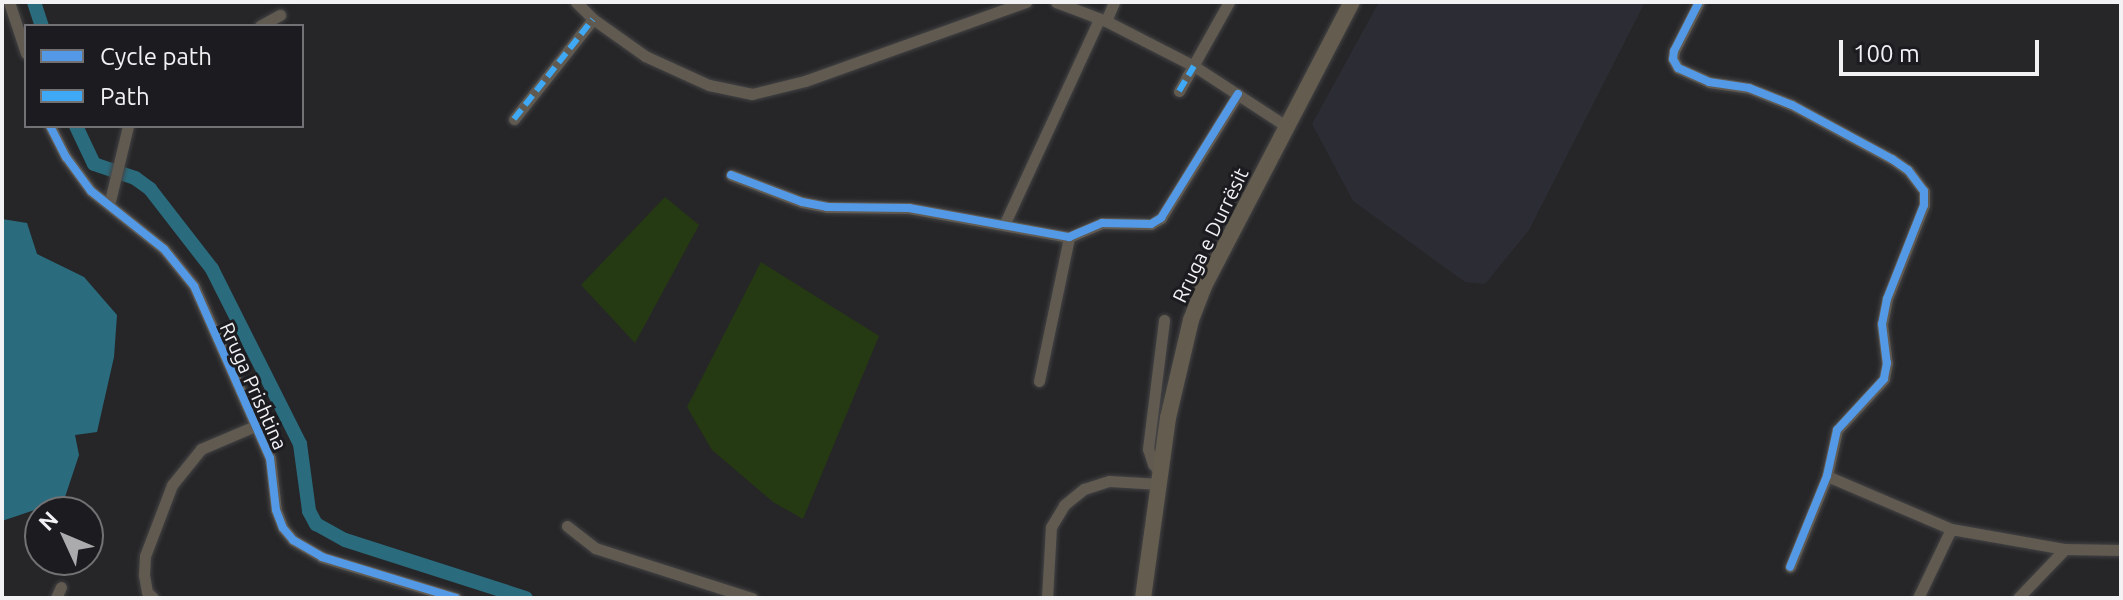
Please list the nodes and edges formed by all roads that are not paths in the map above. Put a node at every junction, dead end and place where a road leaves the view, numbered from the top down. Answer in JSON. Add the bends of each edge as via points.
{"nodes":[{"id":1,"x":9,"y":2,"type":"edge"},
{"id":2,"x":576,"y":2,"type":"edge"},
{"id":3,"x":1026,"y":2,"type":"edge"},
{"id":4,"x":1056,"y":2,"type":"edge"},
{"id":5,"x":1114,"y":2,"type":"edge"},
{"id":6,"x":1229,"y":2,"type":"edge"},
{"id":7,"x":1352,"y":2,"type":"edge"},
{"id":8,"x":1699,"y":2,"type":"edge"},
{"id":9,"x":280,"y":15,"type":"dead end"},
{"id":10,"x":593,"y":19,"type":"junction"},
{"id":11,"x":1102,"y":20,"type":"junction"},
{"id":12,"x":264,"y":24,"type":"edge"},
{"id":13,"x":24,"y":47,"type":"edge"},
{"id":14,"x":1194,"y":66,"type":"junction"},
{"id":15,"x":1179,"y":91,"type":"dead end"},
{"id":16,"x":1238,"y":94,"type":"junction"},
{"id":17,"x":514,"y":119,"type":"dead end"},
{"id":18,"x":1286,"y":126,"type":"junction"},
{"id":19,"x":51,"y":128,"type":"edge"},
{"id":20,"x":127,"y":128,"type":"edge"},
{"id":21,"x":731,"y":175,"type":"dead end"},
{"id":22,"x":109,"y":205,"type":"junction"},
{"id":23,"x":1004,"y":225,"type":"junction"},
{"id":24,"x":1069,"y":237,"type":"junction"},
{"id":25,"x":1164,"y":320,"type":"dead end"},
{"id":26,"x":1039,"y":381,"type":"dead end"},
{"id":27,"x":255,"y":426,"type":"junction"},
{"id":28,"x":1827,"y":476,"type":"junction"},
{"id":29,"x":1160,"y":478,"type":"junction"},
{"id":30,"x":567,"y":526,"type":"dead end"},
{"id":31,"x":1951,"y":529,"type":"junction"},
{"id":32,"x":2065,"y":549,"type":"junction"},
{"id":33,"x":2121,"y":550,"type":"edge"},
{"id":34,"x":1790,"y":567,"type":"dead end"},
{"id":35,"x":153,"y":598,"type":"edge"},
{"id":36,"x":456,"y":598,"type":"edge"},
{"id":37,"x":752,"y":598,"type":"edge"},
{"id":38,"x":1047,"y":598,"type":"edge"},
{"id":39,"x":1143,"y":598,"type":"edge"},
{"id":40,"x":1918,"y":598,"type":"edge"},
{"id":41,"x":2018,"y":598,"type":"edge"}],
"edges":[{"from":1,"to":13,"type":"street"},
{"from":2,"to":10,"type":"street"},
{"from":3,"to":10,"type":"street","via":[[805,81],[752,94],[709,85],[669,68]]},
{"from":4,"to":11,"type":"street"},
{"from":5,"to":11,"type":"street"},
{"from":6,"to":14,"type":"street"},
{"from":7,"to":18,"type":"main road","name":"Rruga e Durrësit"},
{"from":8,"to":28,"type":"street","via":[[1674,51],[1678,68],[1792,105],[1892,159],[1924,191],[1924,205],[1887,299],[1882,324],[1884,379],[1837,430]]},
{"from":9,"to":12,"type":"street"},
{"from":10,"to":17,"type":"street"},
{"from":11,"to":14,"type":"street"},
{"from":11,"to":23,"type":"street"},
{"from":14,"to":15,"type":"street"},
{"from":14,"to":16,"type":"street"},
{"from":16,"to":18,"type":"street"},
{"from":16,"to":24,"type":"street","via":[[1161,218],[1151,224],[1102,223]]},
{"from":18,"to":29,"type":"main road","name":"Rruga e Durrësit","via":[[1191,320]]},
{"from":19,"to":22,"type":"street","name":"Rruga Prishtina","via":[[79,177]]},
{"from":20,"to":22,"type":"street"},
{"from":21,"to":23,"type":"street","via":[[827,207],[909,208]]},
{"from":22,"to":27,"type":"street","name":"Rruga Prishtina","via":[[181,266]]},
{"from":23,"to":24,"type":"street"},
{"from":24,"to":26,"type":"street"},
{"from":25,"to":29,"type":"street","via":[[1148,449]]},
{"from":27,"to":35,"type":"street","via":[[201,449],[172,485],[145,556],[146,584]]},
{"from":27,"to":36,"type":"street","name":"Rruga Prishtina","via":[[270,458],[276,510],[293,540],[322,557]]},
{"from":28,"to":31,"type":"street"},
{"from":28,"to":34,"type":"street"},
{"from":29,"to":38,"type":"street","via":[[1109,481],[1084,489],[1064,505],[1051,527]]},
{"from":29,"to":39,"type":"main road","name":"Rruga e Durrësit"},
{"from":30,"to":37,"type":"street","via":[[595,548]]},
{"from":31,"to":32,"type":"street"},
{"from":31,"to":40,"type":"street"},
{"from":32,"to":33,"type":"street"},
{"from":32,"to":41,"type":"street"}]}
